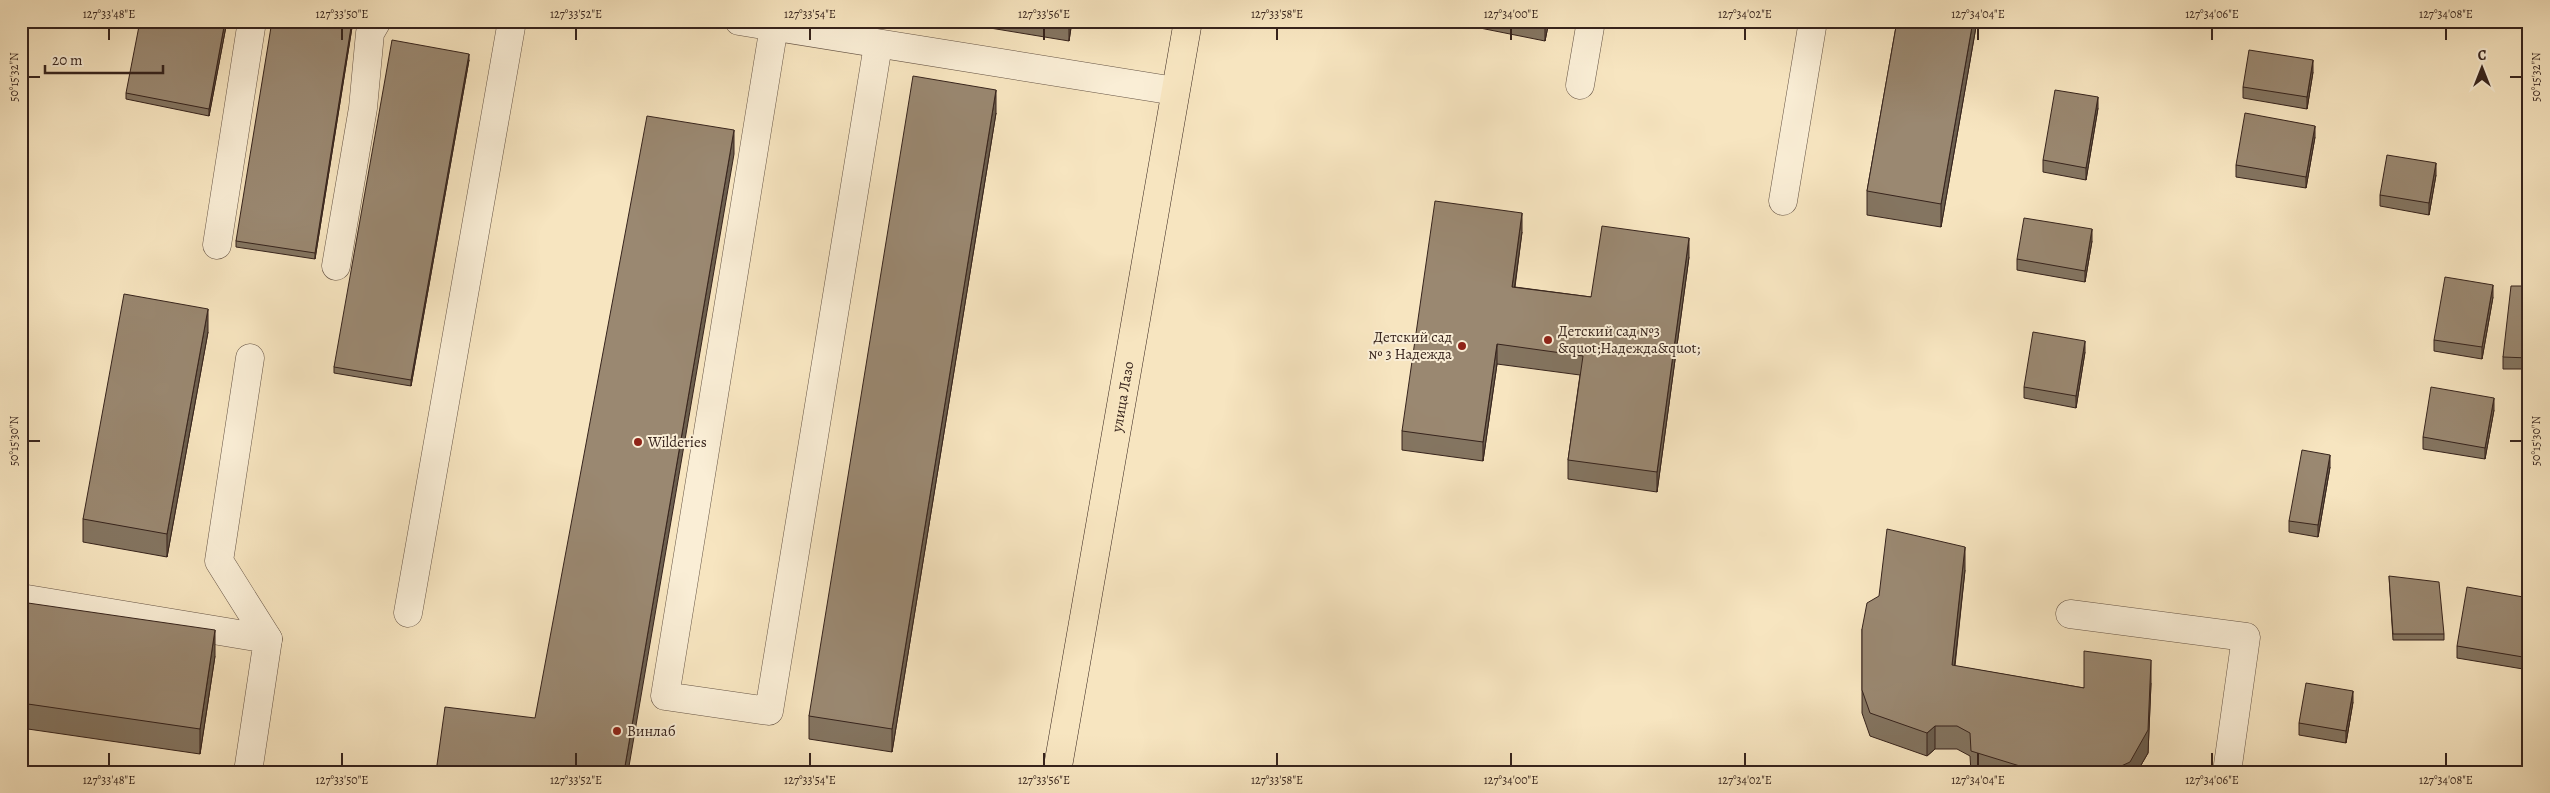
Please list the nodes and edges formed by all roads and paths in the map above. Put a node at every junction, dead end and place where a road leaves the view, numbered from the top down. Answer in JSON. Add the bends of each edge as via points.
{"nodes":[{"id":1,"x":252,"y":21,"type":"edge"},
{"id":2,"x":378,"y":21,"type":"edge"},
{"id":3,"x":512,"y":21,"type":"edge"},
{"id":4,"x":739,"y":21,"type":"edge"},
{"id":5,"x":1188,"y":21,"type":"edge"},
{"id":6,"x":1591,"y":21,"type":"edge"},
{"id":7,"x":1813,"y":21,"type":"edge"},
{"id":8,"x":774,"y":26,"type":"junction"},
{"id":9,"x":878,"y":45,"type":"junction"},
{"id":10,"x":1580,"y":85,"type":"dead end"},
{"id":11,"x":1175,"y":91,"type":"junction"},
{"id":12,"x":1783,"y":201,"type":"dead end"},
{"id":13,"x":217,"y":245,"type":"dead end"},
{"id":14,"x":336,"y":266,"type":"dead end"},
{"id":15,"x":250,"y":358,"type":"dead end"},
{"id":16,"x":21,"y":598,"type":"edge"},
{"id":17,"x":408,"y":613,"type":"dead end"},
{"id":18,"x":2070,"y":614,"type":"dead end"},
{"id":19,"x":268,"y":639,"type":"junction"},
{"id":20,"x":248,"y":772,"type":"edge"},
{"id":21,"x":1057,"y":772,"type":"edge"},
{"id":22,"x":2227,"y":772,"type":"edge"}],
"edges":[{"from":1,"to":13,"type":"lane"},
{"from":2,"to":14,"type":"lane","via":[[370,33],[363,108]]},
{"from":3,"to":17,"type":"lane"},
{"from":4,"to":8,"type":"lane"},
{"from":5,"to":11,"type":"main road","name":"улица Лазо"},
{"from":6,"to":10,"type":"lane"},
{"from":7,"to":12,"type":"lane"},
{"from":8,"to":9,"type":"lane"},
{"from":8,"to":9,"type":"lane","via":[[665,696],[770,711]]},
{"from":9,"to":11,"type":"lane"},
{"from":11,"to":21,"type":"main road","name":"улица Лазо"},
{"from":15,"to":19,"type":"lane","via":[[219,561]]},
{"from":16,"to":19,"type":"lane"},
{"from":18,"to":22,"type":"lane","via":[[2246,637]]},
{"from":19,"to":20,"type":"lane"}]}
